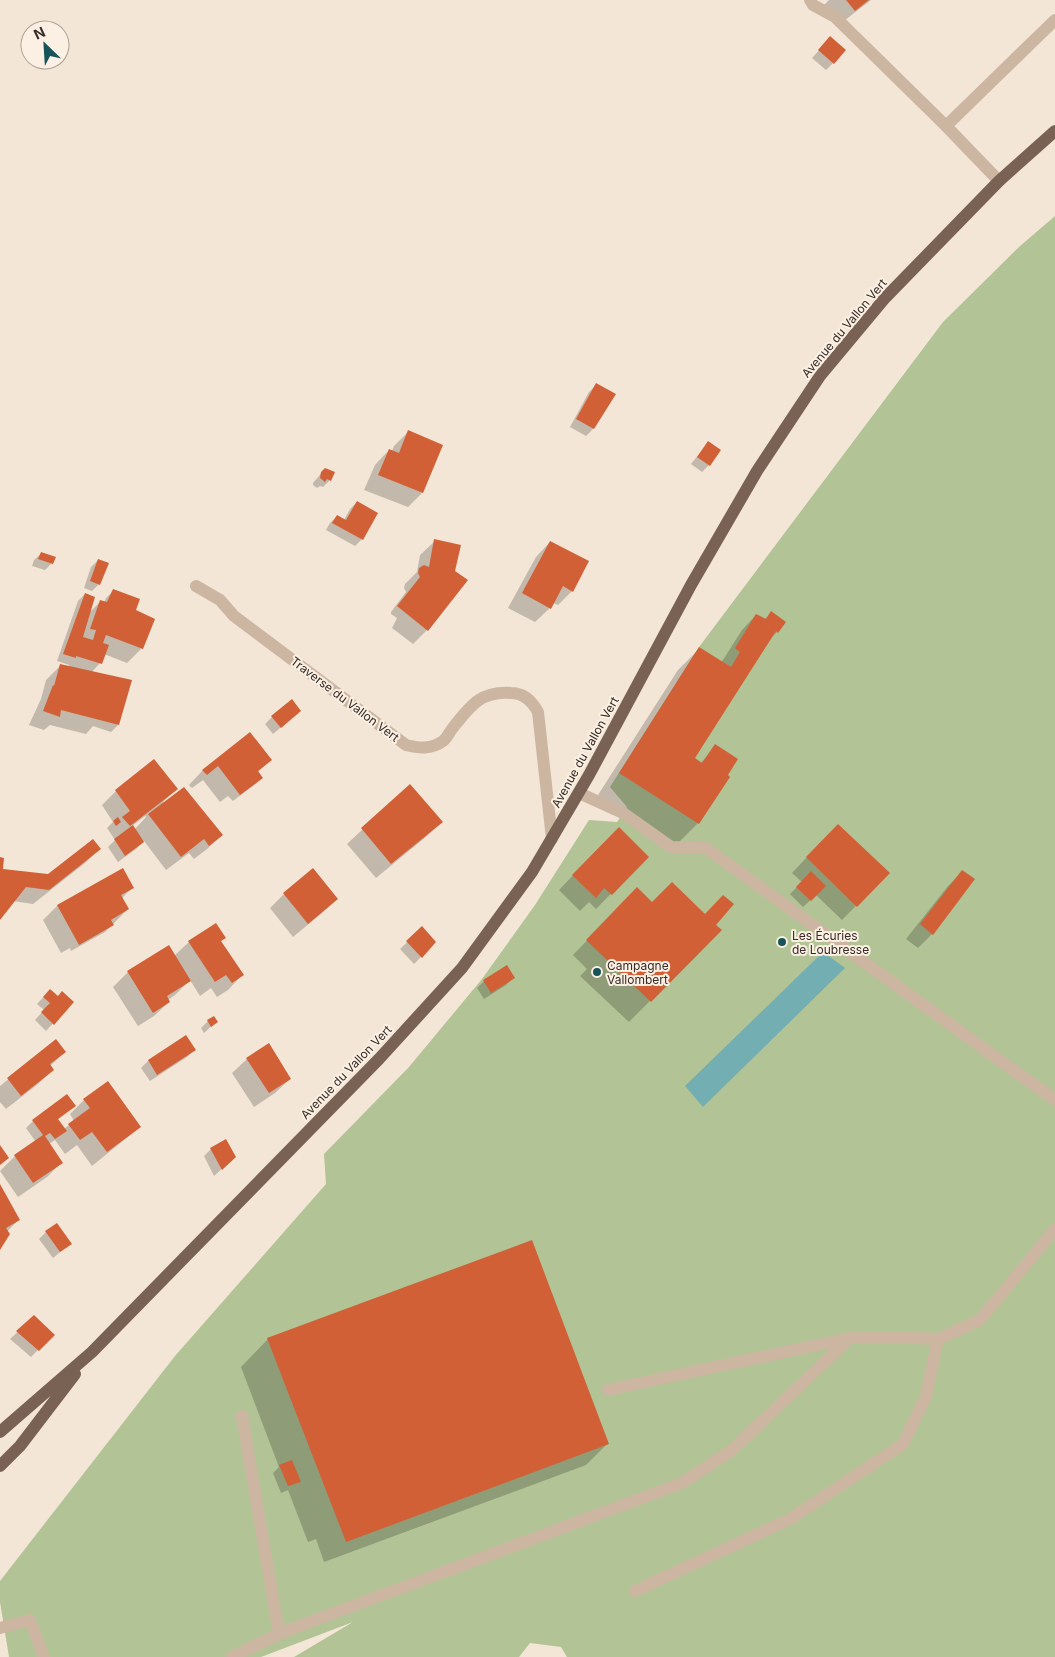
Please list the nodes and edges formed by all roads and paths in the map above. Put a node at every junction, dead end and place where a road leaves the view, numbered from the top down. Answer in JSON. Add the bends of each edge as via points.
{"nodes":[{"id":1,"x":810,"y":0,"type":"edge"},
{"id":2,"x":1055,"y":20,"type":"edge"},
{"id":3,"x":946,"y":126,"type":"junction"},
{"id":4,"x":1055,"y":131,"type":"edge"},
{"id":5,"x":999,"y":182,"type":"junction"},
{"id":6,"x":196,"y":586,"type":"dead end"},
{"id":7,"x":579,"y":793,"type":"junction"},
{"id":8,"x":552,"y":838,"type":"junction"},
{"id":9,"x":1055,"y":1100,"type":"edge"},
{"id":10,"x":1055,"y":1229,"type":"edge"},
{"id":11,"x":850,"y":1338,"type":"junction"},
{"id":12,"x":938,"y":1339,"type":"junction"},
{"id":13,"x":92,"y":1352,"type":"junction"},
{"id":14,"x":608,"y":1390,"type":"dead end"},
{"id":15,"x":242,"y":1416,"type":"dead end"},
{"id":16,"x":0,"y":1432,"type":"edge"},
{"id":17,"x":0,"y":1466,"type":"edge"},
{"id":18,"x":635,"y":1591,"type":"dead end"},
{"id":19,"x":0,"y":1628,"type":"edge"},
{"id":20,"x":279,"y":1634,"type":"junction"},
{"id":21,"x":44,"y":1657,"type":"edge"},
{"id":22,"x":232,"y":1657,"type":"edge"}],
"edges":[{"from":1,"to":3,"type":"street","via":[[812,5],[835,17]]},
{"from":2,"to":3,"type":"street"},
{"from":3,"to":5,"type":"street"},
{"from":4,"to":5,"type":"main road","name":"Avenue du Vallon Vert"},
{"from":5,"to":7,"type":"main road","name":"Avenue du Vallon Vert","via":[[885,298],[820,376],[757,471],[700,568]]},
{"from":6,"to":8,"type":"street","name":"Traverse du Vallon Vert","via":[[220,600],[234,616],[406,745],[422,749],[442,742],[471,705],[486,695],[518,693],[530,700],[538,712]]},
{"from":7,"to":8,"type":"main road","name":"Avenue du Vallon Vert"},
{"from":7,"to":9,"type":"street","via":[[623,813],[671,846],[706,848]]},
{"from":8,"to":13,"type":"main road","name":"Avenue du Vallon Vert","via":[[532,872],[462,968],[379,1059]]},
{"from":10,"to":12,"type":"street","via":[[980,1320]]},
{"from":11,"to":12,"type":"street"},
{"from":11,"to":14,"type":"street"},
{"from":11,"to":20,"type":"street","via":[[732,1450],[682,1483]]},
{"from":12,"to":18,"type":"street","via":[[926,1396],[903,1444],[790,1519]]},
{"from":13,"to":16,"type":"main road","name":"Avenue du Vallon Vert"},
{"from":13,"to":17,"type":"main road","name":"Avenue du Vallon Vert","via":[[20,1446]]},
{"from":15,"to":20,"type":"street"},
{"from":19,"to":21,"type":"street","via":[[30,1620]]},
{"from":20,"to":22,"type":"street"}]}
